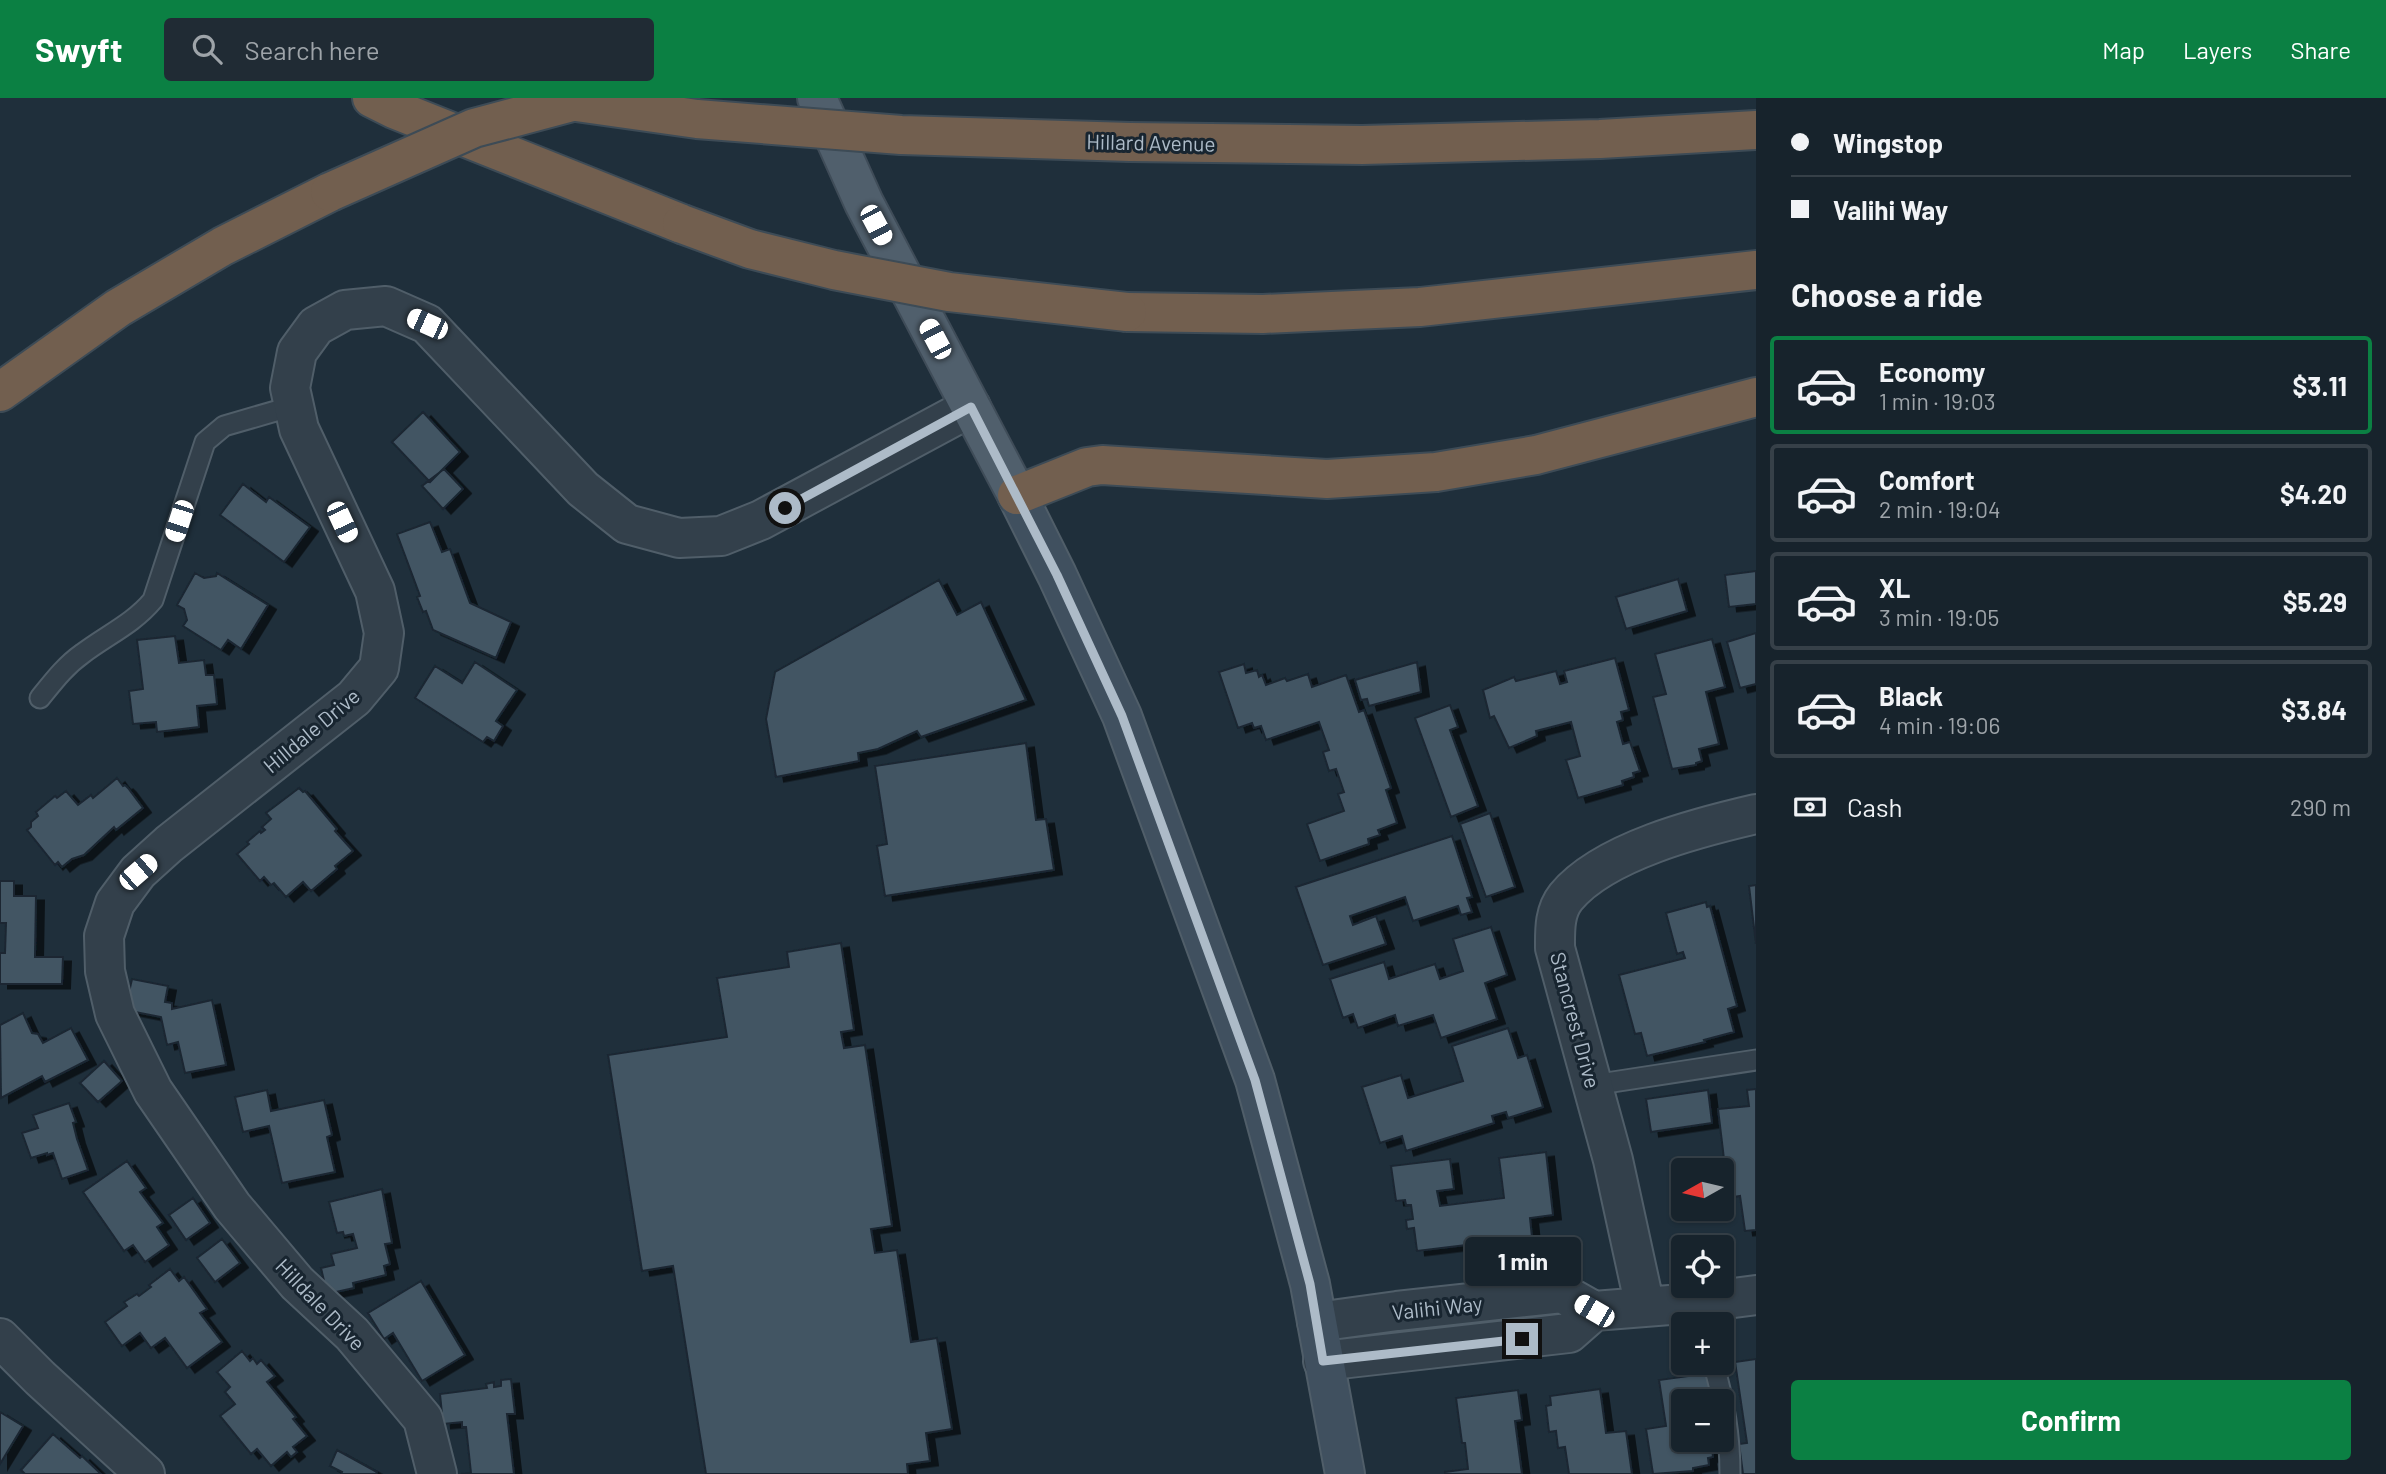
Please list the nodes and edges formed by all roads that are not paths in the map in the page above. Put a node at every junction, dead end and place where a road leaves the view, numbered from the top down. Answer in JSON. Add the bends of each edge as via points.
{"nodes":[{"id":1,"x":372,"y":98,"type":"edge"},
{"id":2,"x":548,"y":98,"type":"edge"},
{"id":3,"x":586,"y":98,"type":"edge"},
{"id":4,"x":817,"y":98,"type":"edge"},
{"id":5,"x":1756,"y":130,"type":"edge"},
{"id":6,"x":1756,"y":270,"type":"edge"},
{"id":7,"x":0,"y":392,"type":"edge"},
{"id":8,"x":1756,"y":397,"type":"edge"},
{"id":9,"x":293,"y":406,"type":"junction"},
{"id":10,"x":971,"y":407,"type":"junction"},
{"id":11,"x":1017,"y":495,"type":"junction"},
{"id":12,"x":40,"y":698,"type":"dead end"},
{"id":13,"x":1756,"y":814,"type":"edge"},
{"id":14,"x":1756,"y":1060,"type":"edge"},
{"id":15,"x":1593,"y":1085,"type":"junction"},
{"id":16,"x":1756,"y":1295,"type":"edge"},
{"id":17,"x":1645,"y":1307,"type":"junction"},
{"id":18,"x":1594,"y":1311,"type":"junction"},
{"id":19,"x":1683,"y":1312,"type":"edge"},
{"id":20,"x":1704,"y":1312,"type":"edge"},
{"id":21,"x":1317,"y":1322,"type":"junction"},
{"id":22,"x":0,"y":1338,"type":"edge"},
{"id":23,"x":1323,"y":1361,"type":"junction"},
{"id":24,"x":1717,"y":1375,"type":"edge"},
{"id":25,"x":145,"y":1474,"type":"edge"},
{"id":26,"x":437,"y":1474,"type":"edge"},
{"id":27,"x":1345,"y":1474,"type":"edge"},
{"id":28,"x":1730,"y":1474,"type":"edge"}],
"edges":[{"from":1,"to":6,"type":"highway","bridge":true,"via":[[573,183],[750,250],[949,292],[1127,312],[1264,314],[1420,307]]},
{"from":2,"to":5,"type":"highway","name":"Hillard Avenue","bridge":true,"via":[[697,119],[901,135],[1130,142],[1374,145]]},
{"from":3,"to":7,"type":"highway","bridge":true,"via":[[474,128],[330,192],[223,246],[118,308]]},
{"from":4,"to":10,"type":"main road","via":[[864,203]]},
{"from":8,"to":11,"type":"highway","via":[[1536,455],[1436,472],[1327,480],[1102,465]]},
{"from":9,"to":10,"type":"street","name":"Hilldale Drive","via":[[290,388],[297,352],[316,326],[345,310],[386,306],[427,324],[583,489],[627,524],[679,538],[721,536],[761,520]]},
{"from":9,"to":12,"type":"lane","via":[[224,426],[205,442],[153,600],[141,615],[62,670]]},
{"from":9,"to":26,"type":"street","name":"Hilldale Drive","via":[[299,429],[374,591],[384,633],[379,668],[354,698],[138,872],[115,903],[104,936],[105,971],[115,1014],[153,1091],[232,1206],[298,1283],[352,1335],[422,1419]]},
{"from":10,"to":11,"type":"main road"},
{"from":11,"to":21,"type":"main road","via":[[1122,716],[1255,1080]]},
{"from":13,"to":15,"type":"street","name":"Stancrest Drive","via":[[1690,830],[1632,852],[1592,874],[1565,898],[1555,922],[1555,948]]},
{"from":14,"to":15,"type":"lane"},
{"from":15,"to":17,"type":"street","name":"Stancrest Drive"},
{"from":16,"to":20,"type":"street"},
{"from":17,"to":18,"type":"street"},
{"from":17,"to":19,"type":"street"},
{"from":18,"to":21,"type":"street","name":"Valihi Way","via":[[1562,1293]]},
{"from":18,"to":23,"type":"street","name":"Valihi Way","via":[[1569,1333]]},
{"from":21,"to":23,"type":"main road"},
{"from":22,"to":25,"type":"street"},
{"from":23,"to":27,"type":"main road"},
{"from":24,"to":28,"type":"lane","via":[[1730,1443]]}]}
